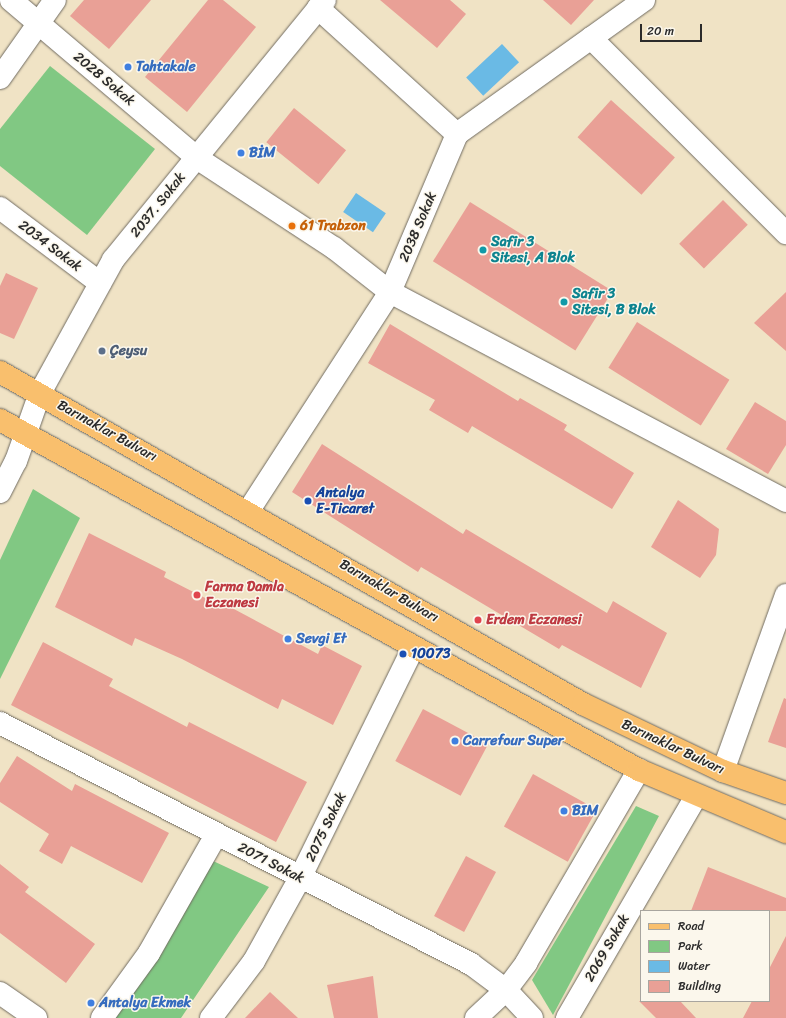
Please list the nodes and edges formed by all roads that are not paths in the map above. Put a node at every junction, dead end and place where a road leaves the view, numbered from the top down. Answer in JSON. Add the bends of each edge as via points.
{"nodes":[{"id":1,"x":11,"y":0,"type":"edge"},
{"id":2,"x":56,"y":0,"type":"edge"},
{"id":3,"x":644,"y":0,"type":"edge"},
{"id":4,"x":322,"y":4,"type":"edge"},
{"id":5,"x":37,"y":22,"type":"junction"},
{"id":6,"x":591,"y":38,"type":"junction"},
{"id":7,"x":0,"y":78,"type":"edge"},
{"id":8,"x":457,"y":134,"type":"junction"},
{"id":9,"x":197,"y":158,"type":"junction"},
{"id":10,"x":0,"y":208,"type":"edge"},
{"id":11,"x":786,"y":233,"type":"edge"},
{"id":12,"x":100,"y":283,"type":"junction"},
{"id":13,"x":390,"y":292,"type":"junction"},
{"id":14,"x":0,"y":372,"type":"edge"},
{"id":15,"x":40,"y":393,"type":"junction"},
{"id":16,"x":0,"y":420,"type":"edge"},
{"id":17,"x":25,"y":433,"type":"junction"},
{"id":18,"x":0,"y":492,"type":"edge"},
{"id":19,"x":786,"y":501,"type":"edge"},
{"id":20,"x":249,"y":510,"type":"junction"},
{"id":21,"x":786,"y":595,"type":"edge"},
{"id":22,"x":413,"y":648,"type":"junction"},
{"id":23,"x":0,"y":723,"type":"edge"},
{"id":24,"x":639,"y":770,"type":"junction"},
{"id":25,"x":723,"y":770,"type":"junction"},
{"id":26,"x":786,"y":793,"type":"edge"},
{"id":27,"x":696,"y":796,"type":"junction"},
{"id":28,"x":786,"y":832,"type":"edge"},
{"id":29,"x":216,"y":835,"type":"junction"},
{"id":30,"x":300,"y":878,"type":"junction"},
{"id":31,"x":506,"y":990,"type":"junction"},
{"id":32,"x":0,"y":993,"type":"edge"},
{"id":33,"x":36,"y":1018,"type":"edge"},
{"id":34,"x":102,"y":1018,"type":"edge"},
{"id":35,"x":211,"y":1018,"type":"edge"},
{"id":36,"x":476,"y":1018,"type":"edge"},
{"id":37,"x":532,"y":1018,"type":"edge"},
{"id":38,"x":567,"y":1018,"type":"edge"}],
"edges":[{"from":1,"to":5,"type":"street","name":"2028 Sokak"},
{"from":2,"to":5,"type":"street"},
{"from":3,"to":6,"type":"street"},
{"from":4,"to":8,"type":"street"},
{"from":4,"to":9,"type":"street","name":"2037. Sokak"},
{"from":5,"to":7,"type":"street"},
{"from":5,"to":9,"type":"street","name":"2028 Sokak"},
{"from":6,"to":8,"type":"street"},
{"from":6,"to":11,"type":"street"},
{"from":8,"to":13,"type":"street","name":"2038 Sokak"},
{"from":9,"to":12,"type":"street","name":"2037. Sokak","via":[[113,260]]},
{"from":9,"to":13,"type":"street","name":"2028 Sokak","via":[[334,248]]},
{"from":10,"to":12,"type":"street","name":"2034 Sokak"},
{"from":12,"to":15,"type":"street","name":"2037. Sokak"},
{"from":13,"to":19,"type":"street","name":"2028 Sokak"},
{"from":13,"to":20,"type":"street","name":"2038 Sokak"},
{"from":14,"to":15,"type":"main road","name":"Barınaklar Bulvarı"},
{"from":15,"to":17,"type":"street","name":"2037. Sokak"},
{"from":15,"to":20,"type":"main road","name":"Barınaklar Bulvarı"},
{"from":16,"to":17,"type":"main road"},
{"from":17,"to":18,"type":"street","name":"2037. Sokak"},
{"from":17,"to":22,"type":"main road"},
{"from":20,"to":25,"type":"main road","name":"Barınaklar Bulvarı","via":[[583,704]]},
{"from":21,"to":25,"type":"street"},
{"from":22,"to":24,"type":"main road"},
{"from":22,"to":30,"type":"street","name":"2075 Sokak"},
{"from":23,"to":29,"type":"street","name":"2071 Sokak"},
{"from":24,"to":27,"type":"main road"},
{"from":24,"to":31,"type":"street"},
{"from":25,"to":26,"type":"main road","name":"Barınaklar Bulvarı"},
{"from":27,"to":28,"type":"main road"},
{"from":27,"to":38,"type":"street","name":"2069 Sokak"},
{"from":29,"to":30,"type":"street","name":"2071 Sokak"},
{"from":29,"to":34,"type":"street","via":[[149,953]]},
{"from":30,"to":31,"type":"street","name":"2071 Sokak","via":[[471,964]]},
{"from":30,"to":35,"type":"street","name":"2075 Sokak","via":[[254,961]]},
{"from":31,"to":36,"type":"street"},
{"from":31,"to":37,"type":"street","name":"2071 Sokak"},
{"from":32,"to":33,"type":"street"}]}
